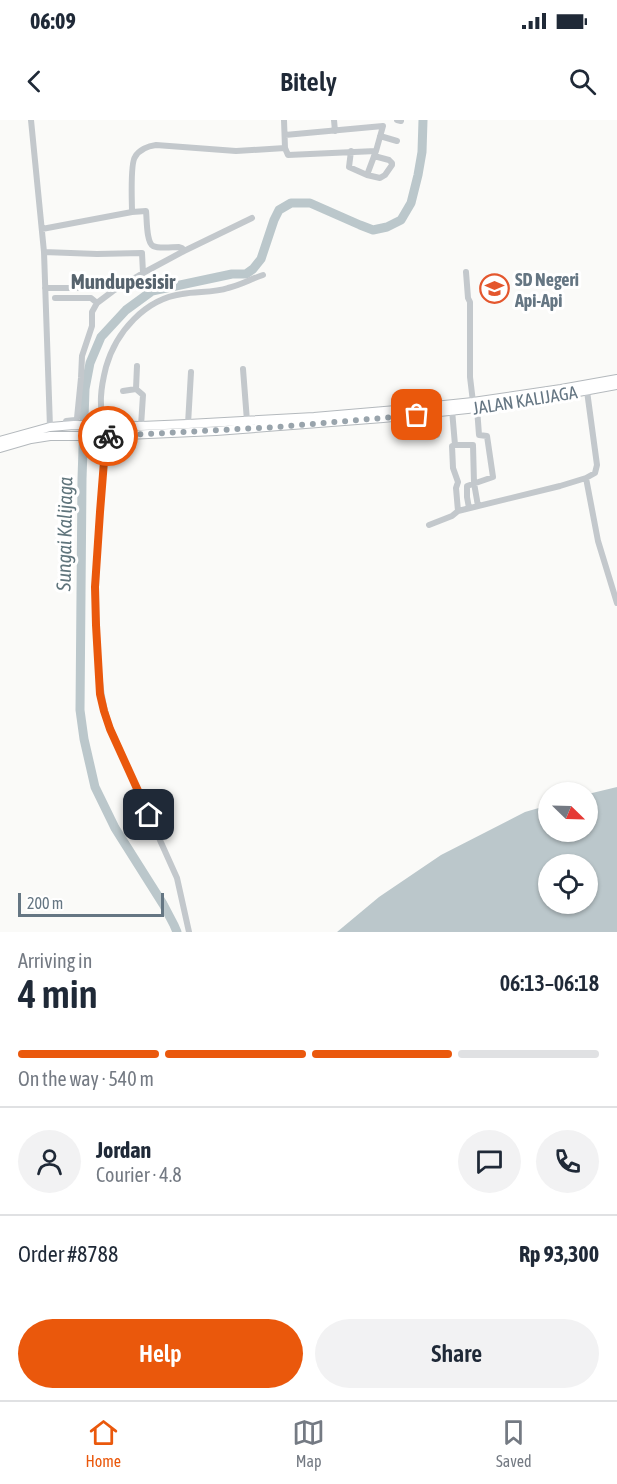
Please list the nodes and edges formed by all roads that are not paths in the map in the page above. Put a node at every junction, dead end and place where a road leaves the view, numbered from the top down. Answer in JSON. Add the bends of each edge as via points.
{"nodes":[{"id":1,"x":31,"y":120,"type":"edge"},
{"id":2,"x":284,"y":120,"type":"edge"},
{"id":3,"x":334,"y":120,"type":"edge"},
{"id":4,"x":364,"y":120,"type":"edge"},
{"id":5,"x":384,"y":123,"type":"edge"},
{"id":6,"x":361,"y":128,"type":"junction"},
{"id":7,"x":335,"y":131,"type":"junction"},
{"id":8,"x":285,"y":135,"type":"junction"},
{"id":9,"x":380,"y":136,"type":"junction"},
{"id":10,"x":397,"y":141,"type":"dead end"},
{"id":11,"x":285,"y":148,"type":"junction"},
{"id":12,"x":351,"y":152,"type":"junction"},
{"id":13,"x":375,"y":153,"type":"junction"},
{"id":14,"x":367,"y":175,"type":"junction"},
{"id":15,"x":132,"y":212,"type":"junction"},
{"id":16,"x":252,"y":218,"type":"dead end"},
{"id":17,"x":42,"y":229,"type":"junction"},
{"id":18,"x":184,"y":251,"type":"junction"},
{"id":19,"x":44,"y":252,"type":"junction"},
{"id":20,"x":466,"y":272,"type":"dead end"},
{"id":21,"x":143,"y":273,"type":"junction"},
{"id":22,"x":263,"y":275,"type":"dead end"},
{"id":23,"x":45,"y":288,"type":"junction"},
{"id":24,"x":80,"y":288,"type":"dead end"},
{"id":25,"x":55,"y":298,"type":"dead end"},
{"id":26,"x":97,"y":303,"type":"junction"},
{"id":27,"x":137,"y":366,"type":"dead end"},
{"id":28,"x":243,"y":369,"type":"dead end"},
{"id":29,"x":191,"y":372,"type":"dead end"},
{"id":30,"x":617,"y":379,"type":"edge"},
{"id":31,"x":617,"y":385,"type":"edge"},
{"id":32,"x":136,"y":389,"type":"junction"},
{"id":33,"x":123,"y":391,"type":"dead end"},
{"id":34,"x":587,"y":391,"type":"junction"},
{"id":35,"x":475,"y":405,"type":"junction"},
{"id":36,"x":452,"y":410,"type":"junction"},
{"id":37,"x":434,"y":413,"type":"junction"},
{"id":38,"x":247,"y":421,"type":"junction"},
{"id":39,"x":188,"y":424,"type":"junction"},
{"id":40,"x":70,"y":426,"type":"junction"},
{"id":41,"x":104,"y":426,"type":"junction"},
{"id":42,"x":141,"y":426,"type":"junction"},
{"id":43,"x":50,"y":427,"type":"junction"},
{"id":44,"x":437,"y":435,"type":"dead end"},
{"id":45,"x":105,"y":436,"type":"junction"},
{"id":46,"x":0,"y":441,"type":"edge"},
{"id":47,"x":454,"y":445,"type":"junction"},
{"id":48,"x":0,"y":448,"type":"edge"},
{"id":49,"x":586,"y":478,"type":"junction"},
{"id":50,"x":474,"y":483,"type":"junction"},
{"id":51,"x":478,"y":506,"type":"junction"},
{"id":52,"x":469,"y":508,"type":"junction"},
{"id":53,"x":458,"y":511,"type":"junction"},
{"id":54,"x":429,"y":525,"type":"dead end"},
{"id":55,"x":617,"y":603,"type":"edge"},
{"id":56,"x":189,"y":932,"type":"edge"}],
"edges":[{"from":1,"to":17,"type":"street"},
{"from":2,"to":8,"type":"street"},
{"from":3,"to":7,"type":"street"},
{"from":4,"to":6,"type":"street"},
{"from":5,"to":6,"type":"street"},
{"from":5,"to":9,"type":"street"},
{"from":6,"to":7,"type":"street"},
{"from":7,"to":8,"type":"street"},
{"from":8,"to":11,"type":"street"},
{"from":9,"to":10,"type":"street"},
{"from":9,"to":13,"type":"street"},
{"from":11,"to":12,"type":"street","via":[[289,156]]},
{"from":11,"to":15,"type":"street","via":[[236,151],[149,146],[133,160]]},
{"from":12,"to":13,"type":"street"},
{"from":12,"to":14,"type":"street","via":[[349,167]]},
{"from":13,"to":14,"type":"street"},
{"from":13,"to":14,"type":"street","via":[[392,165],[382,177]]},
{"from":15,"to":17,"type":"street"},
{"from":15,"to":18,"type":"street","via":[[146,211],[152,245],[179,247]]},
{"from":16,"to":18,"type":"street"},
{"from":17,"to":19,"type":"street"},
{"from":18,"to":21,"type":"street"},
{"from":19,"to":21,"type":"street","via":[[142,253]]},
{"from":19,"to":23,"type":"street"},
{"from":20,"to":35,"type":"street","via":[[470,377]]},
{"from":21,"to":26,"type":"street"},
{"from":22,"to":41,"type":"street","via":[[225,289],[173,296],[133,321],[115,345],[105,371],[100,404]]},
{"from":23,"to":24,"type":"street"},
{"from":23,"to":43,"type":"street"},
{"from":25,"to":26,"type":"street","via":[[91,298]]},
{"from":26,"to":40,"type":"street","via":[[82,356],[77,418],[66,421]]},
{"from":27,"to":32,"type":"street"},
{"from":28,"to":38,"type":"street"},
{"from":29,"to":39,"type":"street"},
{"from":30,"to":35,"type":"highway","name":"JALAN KALIJAGA"},
{"from":31,"to":34,"type":"highway","name":"JALAN KALIJAGA"},
{"from":32,"to":33,"type":"street"},
{"from":32,"to":42,"type":"street","via":[[143,395]]},
{"from":34,"to":35,"type":"highway","name":"JALAN KALIJAGA"},
{"from":34,"to":49,"type":"street","via":[[597,465],[595,473]]},
{"from":35,"to":36,"type":"highway","name":"JALAN KALIJAGA"},
{"from":35,"to":38,"type":"highway","name":"JALAN KALIJAGA"},
{"from":35,"to":50,"type":"street","via":[[479,435],[487,436],[493,477]]},
{"from":36,"to":37,"type":"highway","name":"JALAN KALIJAGA"},
{"from":36,"to":47,"type":"street"},
{"from":37,"to":44,"type":"street"},
{"from":37,"to":45,"type":"highway","name":"JALAN KALIJAGA","via":[[267,428]]},
{"from":38,"to":39,"type":"highway","name":"JALAN KALIJAGA"},
{"from":39,"to":42,"type":"highway","name":"JALAN KALIJAGA"},
{"from":40,"to":41,"type":"highway","name":"JALAN KALIJAGA"},
{"from":40,"to":43,"type":"highway","name":"JALAN KALIJAGA"},
{"from":41,"to":42,"type":"highway","name":"JALAN KALIJAGA"},
{"from":43,"to":46,"type":"highway","name":"JALAN KALIJAGA"},
{"from":45,"to":48,"type":"highway","name":"JALAN KALIJAGA","via":[[40,437]]},
{"from":45,"to":56,"type":"street","via":[[95,587],[100,694],[110,729],[177,878]]},
{"from":47,"to":50,"type":"street","via":[[472,445]]},
{"from":47,"to":53,"type":"street"},
{"from":49,"to":51,"type":"street"},
{"from":49,"to":55,"type":"street","via":[[598,541]]},
{"from":50,"to":51,"type":"street"},
{"from":50,"to":52,"type":"street","via":[[466,486]]},
{"from":51,"to":52,"type":"street"},
{"from":52,"to":53,"type":"street"},
{"from":53,"to":54,"type":"street"}]}
